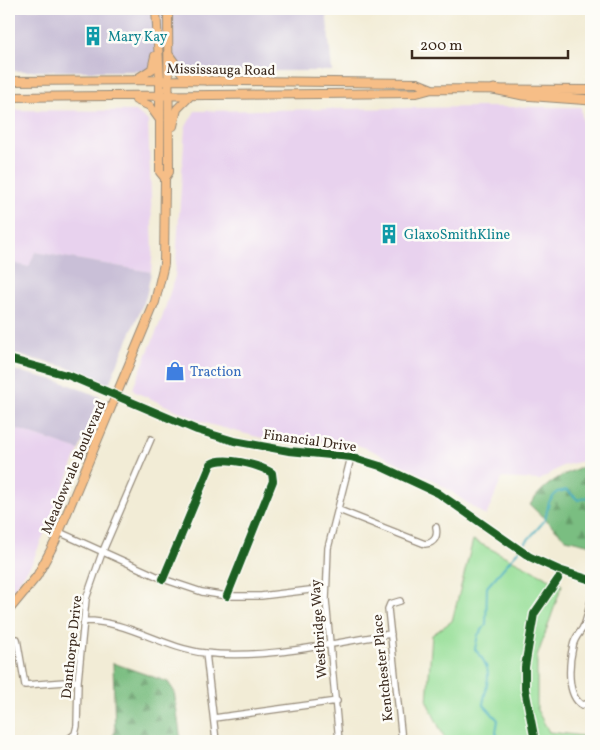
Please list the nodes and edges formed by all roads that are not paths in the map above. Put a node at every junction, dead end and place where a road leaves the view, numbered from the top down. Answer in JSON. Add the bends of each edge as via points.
{"nodes":[{"id":1,"x":156,"y":9,"type":"edge"},
{"id":2,"x":168,"y":9,"type":"edge"},
{"id":3,"x":158,"y":47,"type":"junction"},
{"id":4,"x":168,"y":54,"type":"junction"},
{"id":5,"x":164,"y":80,"type":"junction"},
{"id":6,"x":133,"y":81,"type":"junction"},
{"id":7,"x":206,"y":81,"type":"junction"},
{"id":8,"x":9,"y":82,"type":"edge"},
{"id":9,"x":432,"y":89,"type":"junction"},
{"id":10,"x":494,"y":89,"type":"junction"},
{"id":11,"x":591,"y":90,"type":"edge"},
{"id":12,"x":164,"y":97,"type":"junction"},
{"id":13,"x":189,"y":97,"type":"junction"},
{"id":14,"x":9,"y":98,"type":"edge"},
{"id":15,"x":131,"y":98,"type":"junction"},
{"id":16,"x":591,"y":100,"type":"edge"},
{"id":17,"x":160,"y":120,"type":"junction"},
{"id":18,"x":168,"y":136,"type":"junction"},
{"id":19,"x":165,"y":178,"type":"junction"},
{"id":20,"x":9,"y":359,"type":"edge"},
{"id":21,"x":116,"y":396,"type":"junction"},
{"id":22,"x":151,"y":439,"type":"dead end"},
{"id":23,"x":351,"y":457,"type":"junction"},
{"id":24,"x":339,"y":510,"type":"junction"},
{"id":25,"x":436,"y":527,"type":"dead end"},
{"id":26,"x":59,"y":532,"type":"junction"},
{"id":27,"x":102,"y":553,"type":"junction"},
{"id":28,"x":163,"y":579,"type":"junction"},
{"id":29,"x":591,"y":580,"type":"edge"},
{"id":30,"x":326,"y":588,"type":"junction"},
{"id":31,"x":227,"y":596,"type":"junction"},
{"id":32,"x":591,"y":600,"type":"edge"},
{"id":33,"x":400,"y":602,"type":"dead end"},
{"id":34,"x":9,"y":610,"type":"edge"},
{"id":35,"x":84,"y":621,"type":"junction"},
{"id":36,"x":583,"y":627,"type":"junction"},
{"id":37,"x":591,"y":629,"type":"edge"},
{"id":38,"x":390,"y":634,"type":"junction"},
{"id":39,"x":17,"y":639,"type":"dead end"},
{"id":40,"x":330,"y":642,"type":"junction"},
{"id":41,"x":206,"y":653,"type":"junction"},
{"id":42,"x":78,"y":681,"type":"junction"},
{"id":43,"x":336,"y":701,"type":"junction"},
{"id":44,"x":591,"y":703,"type":"edge"},
{"id":45,"x":214,"y":718,"type":"junction"},
{"id":46,"x":66,"y":741,"type":"edge"},
{"id":47,"x":216,"y":741,"type":"edge"},
{"id":48,"x":339,"y":741,"type":"edge"},
{"id":49,"x":402,"y":741,"type":"edge"}],
"edges":[{"from":1,"to":3,"type":"main road","name":"Meadowvale Boulevard"},
{"from":2,"to":4,"type":"main road","name":"Meadowvale Boulevard"},
{"from":3,"to":5,"type":"main road","name":"Meadowvale Boulevard"},
{"from":3,"to":6,"type":"main road","via":[[152,68]]},
{"from":4,"to":5,"type":"main road","name":"Meadowvale Boulevard"},
{"from":4,"to":7,"type":"main road","via":[[182,73],[202,76]]},
{"from":5,"to":6,"type":"main road","name":"Mississauga Road"},
{"from":5,"to":7,"type":"main road","name":"Mississauga Road"},
{"from":5,"to":12,"type":"main road","name":"Meadowvale Boulevard"},
{"from":6,"to":8,"type":"main road","name":"Mississauga Road"},
{"from":7,"to":9,"type":"main road","name":"Mississauga Road","via":[[417,83]]},
{"from":9,"to":10,"type":"main road","name":"Mississauga Road"},
{"from":9,"to":13,"type":"main road","name":"Mississauga Road","via":[[417,93]]},
{"from":10,"to":11,"type":"main road","name":"Mississauga Road"},
{"from":10,"to":16,"type":"highway","via":[[523,95]]},
{"from":12,"to":13,"type":"main road","name":"Mississauga Road"},
{"from":12,"to":15,"type":"main road","name":"Mississauga Road"},
{"from":12,"to":17,"type":"main road","name":"Meadowvale Boulevard"},
{"from":12,"to":18,"type":"main road","name":"Meadowvale Boulevard"},
{"from":13,"to":18,"type":"main road","via":[[177,109]]},
{"from":14,"to":15,"type":"main road","name":"Mississauga Road"},
{"from":15,"to":17,"type":"main road","via":[[150,106]]},
{"from":17,"to":19,"type":"main road","name":"Meadowvale Boulevard","via":[[160,172]]},
{"from":18,"to":19,"type":"main road","name":"Meadowvale Boulevard","via":[[169,172]]},
{"from":19,"to":21,"type":"main road","name":"Meadowvale Boulevard","via":[[164,264],[155,302]]},
{"from":20,"to":21,"type":"street","name":"Financial Drive","via":[[70,376]]},
{"from":21,"to":23,"type":"street","name":"Financial Drive","via":[[184,426],[234,441]]},
{"from":21,"to":26,"type":"main road","name":"Meadowvale Boulevard"},
{"from":22,"to":27,"type":"street","name":"Danthorpe Drive"},
{"from":23,"to":24,"type":"street","name":"Westbridge Way"},
{"from":23,"to":29,"type":"street","name":"Financial Drive","via":[[422,484],[530,557]]},
{"from":24,"to":25,"type":"street","via":[[425,544],[435,538]]},
{"from":24,"to":30,"type":"street","name":"Westbridge Way","via":[[328,548]]},
{"from":26,"to":27,"type":"street"},
{"from":26,"to":34,"type":"main road","name":"Meadowvale Boulevard","via":[[37,576]]},
{"from":27,"to":28,"type":"street"},
{"from":27,"to":35,"type":"street","name":"Danthorpe Drive","via":[[86,599]]},
{"from":28,"to":31,"type":"street","via":[[198,591]]},
{"from":28,"to":31,"type":"street","via":[[211,464],[222,459],[264,468],[272,473],[274,481]]},
{"from":30,"to":31,"type":"street","via":[[261,596]]},
{"from":30,"to":40,"type":"street","name":"Westbridge Way"},
{"from":32,"to":36,"type":"street"},
{"from":33,"to":38,"type":"street","name":"Kentchester Place","via":[[388,606]]},
{"from":35,"to":41,"type":"street","via":[[113,622],[176,647]]},
{"from":35,"to":42,"type":"street","name":"Danthorpe Drive"},
{"from":36,"to":37,"type":"street"},
{"from":36,"to":44,"type":"street","via":[[573,646],[570,683],[579,704]]},
{"from":38,"to":40,"type":"street"},
{"from":38,"to":49,"type":"street","name":"Kentchester Place"},
{"from":39,"to":42,"type":"street","via":[[25,685]]},
{"from":40,"to":41,"type":"street","via":[[258,654]]},
{"from":40,"to":43,"type":"street","name":"Westbridge Way"},
{"from":41,"to":45,"type":"street"},
{"from":42,"to":46,"type":"street","name":"Danthorpe Drive","via":[[77,726],[75,734]]},
{"from":43,"to":45,"type":"street"},
{"from":43,"to":48,"type":"street","name":"Westbridge Way"},
{"from":45,"to":47,"type":"street"}]}
